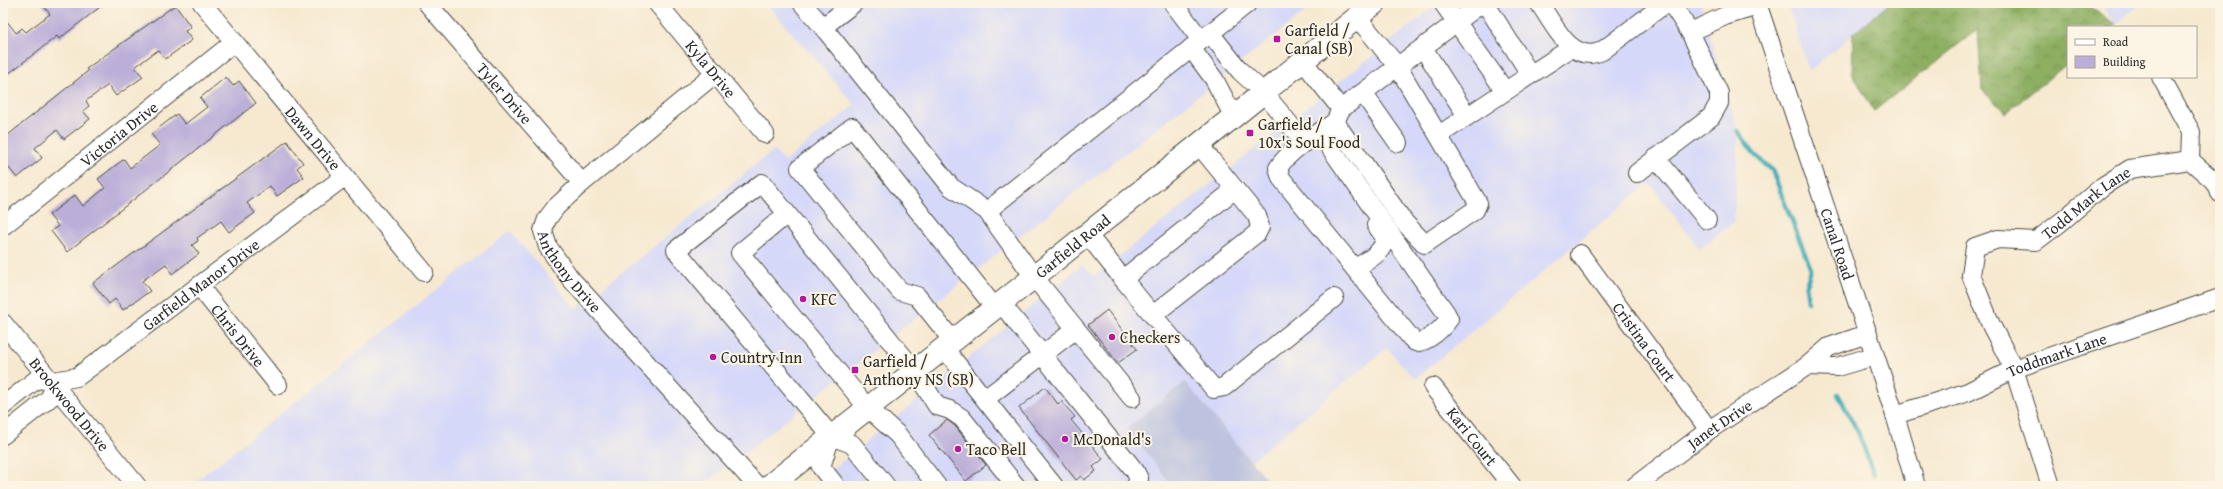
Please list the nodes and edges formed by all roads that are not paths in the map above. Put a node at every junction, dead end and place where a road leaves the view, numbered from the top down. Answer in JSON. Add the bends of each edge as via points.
{"nodes":[{"id":1,"x":202,"y":3,"type":"edge"},
{"id":2,"x":427,"y":3,"type":"edge"},
{"id":3,"x":657,"y":3,"type":"edge"},
{"id":4,"x":802,"y":3,"type":"edge"},
{"id":5,"x":854,"y":3,"type":"edge"},
{"id":6,"x":1173,"y":3,"type":"edge"},
{"id":7,"x":1248,"y":3,"type":"edge"},
{"id":8,"x":1375,"y":3,"type":"edge"},
{"id":9,"x":1443,"y":3,"type":"edge"},
{"id":10,"x":1482,"y":3,"type":"edge"},
{"id":11,"x":1485,"y":3,"type":"edge"},
{"id":12,"x":1539,"y":3,"type":"edge"},
{"id":13,"x":1758,"y":5,"type":"edge"},
{"id":14,"x":1357,"y":17,"type":"junction"},
{"id":15,"x":1457,"y":23,"type":"junction"},
{"id":16,"x":823,"y":27,"type":"junction"},
{"id":17,"x":1690,"y":32,"type":"junction"},
{"id":18,"x":1201,"y":40,"type":"junction"},
{"id":19,"x":234,"y":42,"type":"junction"},
{"id":20,"x":1423,"y":48,"type":"junction"},
{"id":21,"x":1571,"y":48,"type":"junction"},
{"id":22,"x":1303,"y":61,"type":"junction"},
{"id":23,"x":1398,"y":66,"type":"junction"},
{"id":24,"x":716,"y":73,"type":"junction"},
{"id":25,"x":1530,"y":74,"type":"junction"},
{"id":26,"x":2163,"y":78,"type":"edge"},
{"id":27,"x":1505,"y":91,"type":"junction"},
{"id":28,"x":1264,"y":93,"type":"junction"},
{"id":29,"x":1363,"y":93,"type":"junction"},
{"id":30,"x":1338,"y":115,"type":"junction"},
{"id":31,"x":1466,"y":116,"type":"junction"},
{"id":32,"x":1234,"y":117,"type":"junction"},
{"id":33,"x":1320,"y":133,"type":"junction"},
{"id":34,"x":765,"y":134,"type":"dead end"},
{"id":35,"x":1439,"y":135,"type":"junction"},
{"id":36,"x":1306,"y":143,"type":"junction"},
{"id":37,"x":1398,"y":143,"type":"dead end"},
{"id":38,"x":1199,"y":145,"type":"junction"},
{"id":39,"x":1338,"y":158,"type":"junction"},
{"id":40,"x":1656,"y":158,"type":"junction"},
{"id":41,"x":2190,"y":160,"type":"junction"},
{"id":42,"x":1637,"y":173,"type":"dead end"},
{"id":43,"x":344,"y":177,"type":"junction"},
{"id":44,"x":582,"y":183,"type":"junction"},
{"id":45,"x":1234,"y":190,"type":"junction"},
{"id":46,"x":2220,"y":193,"type":"edge"},
{"id":47,"x":987,"y":211,"type":"junction"},
{"id":48,"x":787,"y":214,"type":"junction"},
{"id":49,"x":1707,"y":220,"type":"dead end"},
{"id":50,"x":3,"y":226,"type":"edge"},
{"id":51,"x":1087,"y":234,"type":"junction"},
{"id":52,"x":1580,"y":254,"type":"dead end"},
{"id":53,"x":1354,"y":269,"type":"junction"},
{"id":54,"x":424,"y":272,"type":"dead end"},
{"id":55,"x":1034,"y":277,"type":"junction"},
{"id":56,"x":1123,"y":279,"type":"junction"},
{"id":57,"x":199,"y":286,"type":"junction"},
{"id":58,"x":1334,"y":298,"type":"dead end"},
{"id":59,"x":2219,"y":300,"type":"edge"},
{"id":60,"x":998,"y":305,"type":"junction"},
{"id":61,"x":1153,"y":315,"type":"junction"},
{"id":62,"x":3,"y":323,"type":"edge"},
{"id":63,"x":1076,"y":329,"type":"junction"},
{"id":64,"x":1867,"y":334,"type":"junction"},
{"id":65,"x":948,"y":344,"type":"junction"},
{"id":66,"x":1043,"y":355,"type":"junction"},
{"id":67,"x":1874,"y":356,"type":"junction"},
{"id":68,"x":1807,"y":366,"type":"junction"},
{"id":69,"x":2014,"y":369,"type":"junction"},
{"id":70,"x":915,"y":371,"type":"junction"},
{"id":71,"x":52,"y":381,"type":"junction"},
{"id":72,"x":278,"y":385,"type":"dead end"},
{"id":73,"x":1433,"y":387,"type":"dead end"},
{"id":74,"x":1132,"y":398,"type":"dead end"},
{"id":75,"x":986,"y":400,"type":"junction"},
{"id":76,"x":3,"y":406,"type":"edge"},
{"id":77,"x":868,"y":408,"type":"junction"},
{"id":78,"x":1895,"y":415,"type":"junction"},
{"id":79,"x":1709,"y":430,"type":"junction"},
{"id":80,"x":3,"y":435,"type":"edge"},
{"id":81,"x":831,"y":436,"type":"junction"},
{"id":82,"x":137,"y":486,"type":"edge"},
{"id":83,"x":757,"y":486,"type":"edge"},
{"id":84,"x":768,"y":486,"type":"edge"},
{"id":85,"x":836,"y":486,"type":"edge"},
{"id":86,"x":886,"y":486,"type":"edge"},
{"id":87,"x":937,"y":486,"type":"edge"},
{"id":88,"x":1016,"y":486,"type":"edge"},
{"id":89,"x":1054,"y":486,"type":"edge"},
{"id":90,"x":1136,"y":486,"type":"edge"},
{"id":91,"x":1512,"y":486,"type":"edge"},
{"id":92,"x":1635,"y":486,"type":"edge"},
{"id":93,"x":1916,"y":486,"type":"edge"},
{"id":94,"x":2051,"y":486,"type":"edge"}],
"edges":[{"from":1,"to":19,"type":"street","name":"Dawn Drive"},
{"from":2,"to":44,"type":"street","name":"Tyler Drive"},
{"from":3,"to":24,"type":"street","name":"Kyla Drive"},
{"from":4,"to":16,"type":"street"},
{"from":5,"to":16,"type":"street"},
{"from":6,"to":18,"type":"street"},
{"from":7,"to":18,"type":"street"},
{"from":8,"to":14,"type":"main road","name":"Garfield Road"},
{"from":9,"to":15,"type":"street"},
{"from":10,"to":15,"type":"street"},
{"from":11,"to":25,"type":"street"},
{"from":12,"to":21,"type":"street"},
{"from":13,"to":17,"type":"street"},
{"from":13,"to":64,"type":"street","name":"Canal Road"},
{"from":14,"to":22,"type":"main road","name":"Garfield Road"},
{"from":14,"to":23,"type":"street"},
{"from":15,"to":20,"type":"street"},
{"from":15,"to":27,"type":"street"},
{"from":16,"to":47,"type":"street","via":[[951,187]]},
{"from":17,"to":21,"type":"street","via":[[1669,4],[1662,6],[1602,51],[1592,55],[1582,54]]},
{"from":17,"to":40,"type":"street","via":[[1719,93],[1719,103],[1711,117]]},
{"from":18,"to":28,"type":"street"},
{"from":18,"to":32,"type":"street","via":[[1214,79]]},
{"from":18,"to":47,"type":"street"},
{"from":19,"to":43,"type":"street","name":"Dawn Drive"},
{"from":19,"to":50,"type":"street","name":"Victoria Drive"},
{"from":20,"to":23,"type":"street"},
{"from":20,"to":31,"type":"street"},
{"from":21,"to":25,"type":"street"},
{"from":22,"to":28,"type":"main road","name":"Garfield Road"},
{"from":22,"to":30,"type":"street"},
{"from":23,"to":29,"type":"street"},
{"from":23,"to":35,"type":"street"},
{"from":24,"to":34,"type":"street","name":"Kyla Drive"},
{"from":24,"to":44,"type":"street","name":"Anthony Drive"},
{"from":25,"to":27,"type":"street"},
{"from":26,"to":41,"type":"street","via":[[2191,132]]},
{"from":27,"to":31,"type":"street"},
{"from":28,"to":32,"type":"main road","name":"Garfield Road"},
{"from":28,"to":36,"type":"street"},
{"from":29,"to":30,"type":"street"},
{"from":29,"to":37,"type":"street"},
{"from":30,"to":33,"type":"street"},
{"from":30,"to":35,"type":"street","via":[[1404,222],[1426,244],[1475,210],[1478,203]]},
{"from":31,"to":35,"type":"street"},
{"from":32,"to":38,"type":"main road","name":"Garfield Road"},
{"from":33,"to":36,"type":"street"},
{"from":33,"to":39,"type":"street"},
{"from":36,"to":53,"type":"street","via":[[1282,161],[1278,168],[1281,178]]},
{"from":38,"to":45,"type":"street"},
{"from":38,"to":51,"type":"main road","name":"Garfield Road"},
{"from":39,"to":53,"type":"street","via":[[1338,175],[1385,238],[1380,252]]},
{"from":39,"to":53,"type":"street","via":[[1449,319],[1424,342],[1415,342]]},
{"from":40,"to":42,"type":"street"},
{"from":40,"to":49,"type":"street"},
{"from":41,"to":46,"type":"street","via":[[2214,181]]},
{"from":41,"to":69,"type":"street","name":"Todd Mark Lane","via":[[2130,169],[2103,186],[2036,241],[1998,239],[1975,247],[1971,275],[1991,325]]},
{"from":43,"to":54,"type":"street","name":"Dawn Drive"},
{"from":43,"to":57,"type":"street","name":"Garfield Manor Drive"},
{"from":44,"to":83,"type":"street","name":"Anthony Drive","via":[[547,219],[544,231],[548,247],[570,278]]},
{"from":45,"to":56,"type":"street"},
{"from":45,"to":61,"type":"street","via":[[1260,222],[1257,233]]},
{"from":47,"to":55,"type":"street"},
{"from":48,"to":70,"type":"street"},
{"from":48,"to":77,"type":"street","via":[[740,253]]},
{"from":48,"to":81,"type":"street","via":[[762,183],[676,250]]},
{"from":51,"to":55,"type":"main road","name":"Garfield Road"},
{"from":51,"to":56,"type":"street"},
{"from":52,"to":79,"type":"street","name":"Cristina Court"},
{"from":55,"to":60,"type":"main road","name":"Garfield Road"},
{"from":55,"to":63,"type":"street"},
{"from":56,"to":61,"type":"street"},
{"from":57,"to":71,"type":"street","name":"Garfield Manor Drive","via":[[77,377]]},
{"from":57,"to":72,"type":"street","name":"Chris Drive"},
{"from":58,"to":61,"type":"street","via":[[1219,389],[1214,389],[1208,384]]},
{"from":59,"to":69,"type":"street","name":"Toddmark Lane"},
{"from":60,"to":65,"type":"main road","name":"Garfield Road"},
{"from":60,"to":65,"type":"street","via":[[852,127],[800,168],[900,291],[917,296]]},
{"from":60,"to":66,"type":"street"},
{"from":62,"to":71,"type":"street","name":"Brookwood Drive"},
{"from":63,"to":66,"type":"street"},
{"from":63,"to":74,"type":"street"},
{"from":64,"to":67,"type":"street","name":"Canal Road"},
{"from":64,"to":68,"type":"street","name":"Janet Drive","via":[[1829,347]]},
{"from":65,"to":70,"type":"main road","name":"Garfield Road"},
{"from":65,"to":75,"type":"street"},
{"from":66,"to":75,"type":"street"},
{"from":66,"to":90,"type":"street","via":[[1135,471],[1139,479]]},
{"from":67,"to":68,"type":"street","via":[[1837,367]]},
{"from":67,"to":78,"type":"street","name":"Canal Road"},
{"from":68,"to":79,"type":"street","name":"Janet Drive"},
{"from":69,"to":78,"type":"street","name":"Toddmark Lane","via":[[1968,392]]},
{"from":69,"to":94,"type":"street"},
{"from":70,"to":77,"type":"main road","name":"Garfield Road"},
{"from":70,"to":88,"type":"street","via":[[937,406],[950,410],[962,418]]},
{"from":71,"to":76,"type":"street","name":"Garfield Manor Drive","via":[[37,379]]},
{"from":71,"to":80,"type":"street","via":[[51,396]]},
{"from":71,"to":82,"type":"street","name":"Brookwood Drive"},
{"from":73,"to":91,"type":"street","name":"Kari Court"},
{"from":75,"to":89,"type":"street"},
{"from":77,"to":81,"type":"main road","name":"Garfield Road"},
{"from":77,"to":87,"type":"street","via":[[898,435]]},
{"from":78,"to":93,"type":"street","name":"Canal Road"},
{"from":79,"to":92,"type":"street","name":"Janet Drive"},
{"from":81,"to":84,"type":"main road","name":"Garfield Road"},
{"from":81,"to":85,"type":"street","via":[[821,467]]},
{"from":81,"to":86,"type":"street","via":[[852,444]]}]}
